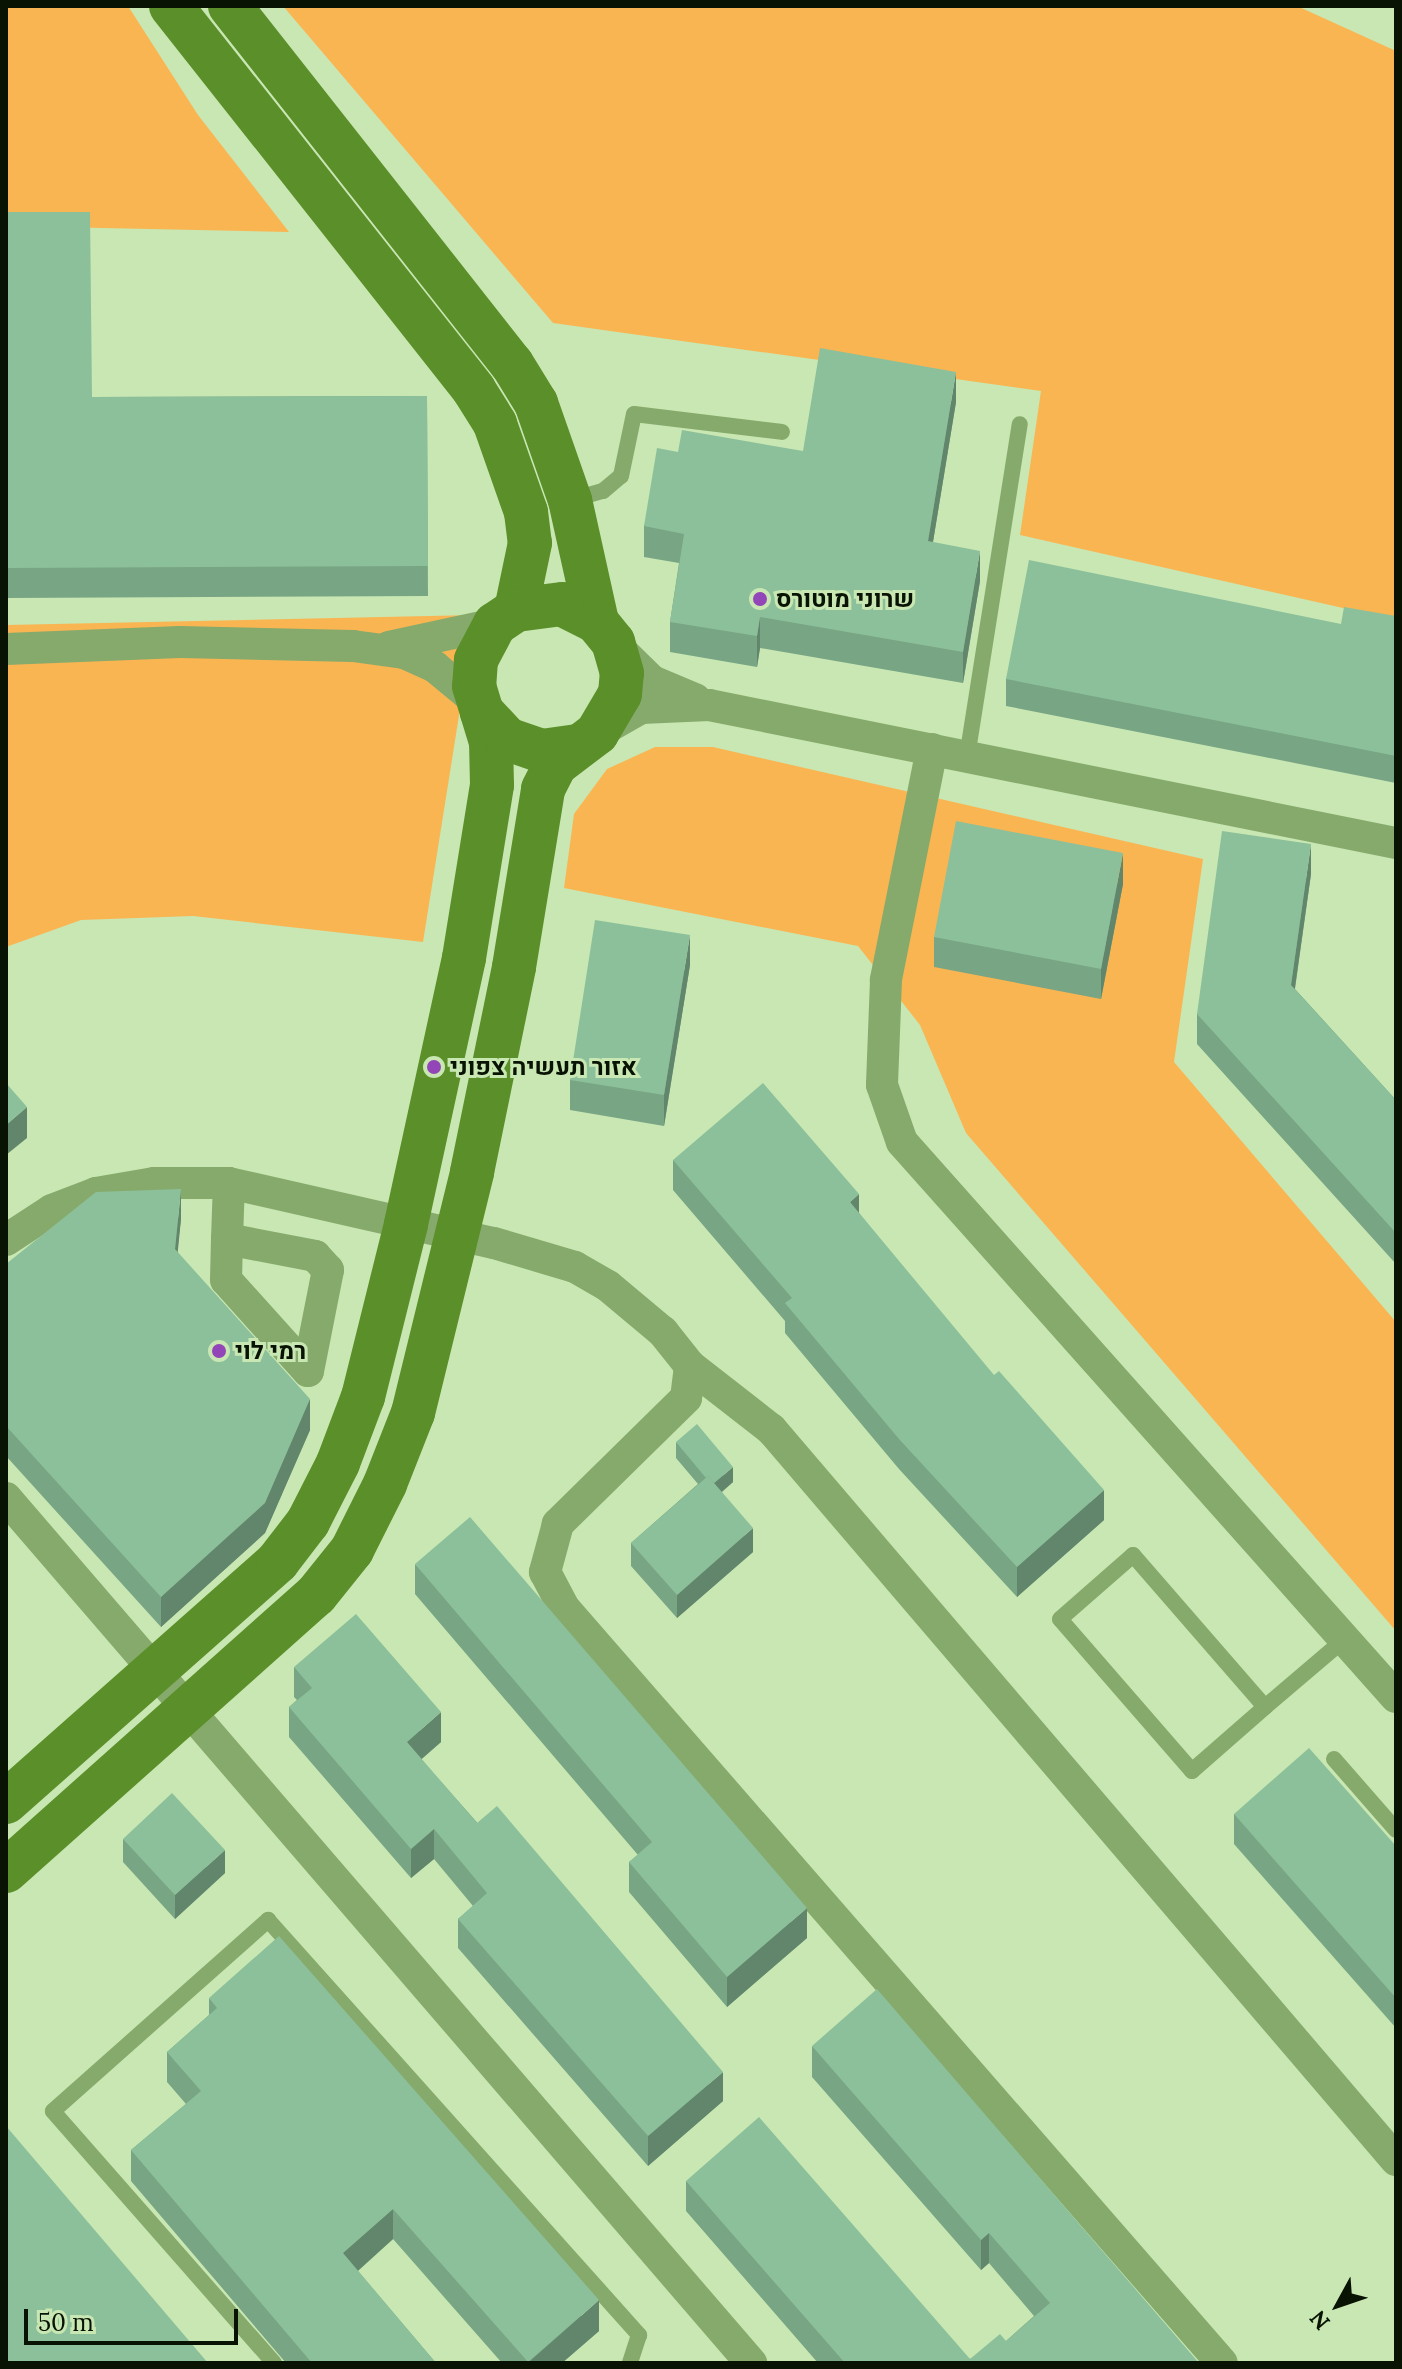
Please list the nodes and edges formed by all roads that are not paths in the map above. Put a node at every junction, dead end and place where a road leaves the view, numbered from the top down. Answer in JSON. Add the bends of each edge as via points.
{"nodes":[{"id":1,"x":171,"y":6,"type":"edge"},
{"id":2,"x":230,"y":6,"type":"edge"},
{"id":3,"x":1020,"y":424,"type":"dead end"},
{"id":4,"x":782,"y":432,"type":"dead end"},
{"id":5,"x":570,"y":500,"type":"junction"},
{"id":6,"x":506,"y":617,"type":"junction"},
{"id":7,"x":605,"y":632,"type":"junction"},
{"id":8,"x":6,"y":649,"type":"edge"},
{"id":9,"x":374,"y":649,"type":"junction"},
{"id":10,"x":709,"y":705,"type":"junction"},
{"id":11,"x":481,"y":708,"type":"junction"},
{"id":12,"x":586,"y":739,"type":"junction"},
{"id":13,"x":932,"y":749,"type":"junction"},
{"id":14,"x":967,"y":757,"type":"junction"},
{"id":15,"x":1396,"y":843,"type":"edge"},
{"id":16,"x":229,"y":1183,"type":"junction"},
{"id":17,"x":406,"y":1224,"type":"junction"},
{"id":18,"x":457,"y":1234,"type":"junction"},
{"id":19,"x":227,"y":1239,"type":"dead end"},
{"id":20,"x":6,"y":1240,"type":"edge"},
{"id":21,"x":690,"y":1366,"type":"junction"},
{"id":22,"x":6,"y":1498,"type":"edge"},
{"id":23,"x":1345,"y":1639,"type":"junction"},
{"id":24,"x":156,"y":1672,"type":"junction"},
{"id":25,"x":1396,"y":1697,"type":"edge"},
{"id":26,"x":1265,"y":1707,"type":"junction"},
{"id":27,"x":190,"y":1711,"type":"junction"},
{"id":28,"x":1334,"y":1759,"type":"dead end"},
{"id":29,"x":6,"y":1802,"type":"edge"},
{"id":30,"x":1394,"y":1825,"type":"edge"},
{"id":31,"x":6,"y":1871,"type":"edge"},
{"id":32,"x":1396,"y":2160,"type":"edge"},
{"id":33,"x":274,"y":2363,"type":"edge"},
{"id":34,"x":630,"y":2363,"type":"edge"},
{"id":35,"x":751,"y":2363,"type":"edge"},
{"id":36,"x":1222,"y":2363,"type":"edge"}],
"edges":[{"from":1,"to":6,"type":"street","via":[[474,390],[495,424],[526,512],[530,543]]},
{"from":2,"to":5,"type":"street","via":[[512,364],[536,403]]},
{"from":3,"to":14,"type":"lane"},
{"from":4,"to":5,"type":"lane","via":[[634,414],[621,476],[603,491]]},
{"from":5,"to":7,"type":"street"},
{"from":6,"to":7,"type":"street","via":[[562,604]]},
{"from":6,"to":9,"type":"street"},
{"from":6,"to":11,"type":"street","via":[[476,660],[474,686]]},
{"from":7,"to":10,"type":"street","via":[[652,681]]},
{"from":7,"to":12,"type":"street","via":[[622,673],[620,694]]},
{"from":8,"to":9,"type":"street","via":[[227,641]]},
{"from":9,"to":11,"type":"street","via":[[404,653],[435,667]]},
{"from":10,"to":12,"type":"street","via":[[641,708]]},
{"from":10,"to":13,"type":"street"},
{"from":11,"to":12,"type":"street","via":[[495,729],[542,751]]},
{"from":11,"to":17,"type":"street","via":[[491,742],[492,785],[464,958]]},
{"from":12,"to":18,"type":"street","via":[[555,765],[543,789],[514,967]]},
{"from":13,"to":14,"type":"street"},
{"from":13,"to":23,"type":"street","via":[[886,980],[882,1085],[902,1142]]},
{"from":14,"to":15,"type":"street"},
{"from":16,"to":17,"type":"street"},
{"from":16,"to":19,"type":"street"},
{"from":16,"to":20,"type":"street","via":[[154,1183],[96,1193],[52,1210]]},
{"from":17,"to":18,"type":"street"},
{"from":17,"to":24,"type":"street","via":[[363,1397],[308,1522],[256,1582]]},
{"from":18,"to":21,"type":"street","via":[[575,1267],[608,1286],[663,1332]]},
{"from":18,"to":27,"type":"street","via":[[413,1413],[352,1550],[307,1604]]},
{"from":21,"to":32,"type":"street","via":[[771,1429]]},
{"from":21,"to":36,"type":"street","via":[[680,1405],[558,1524],[545,1572],[564,1608]]},
{"from":22,"to":24,"type":"street"},
{"from":23,"to":25,"type":"street"},
{"from":23,"to":26,"type":"lane"},
{"from":24,"to":27,"type":"street"},
{"from":24,"to":29,"type":"street"},
{"from":26,"to":26,"type":"lane","via":[[1192,1771],[1060,1619],[1133,1555]]},
{"from":27,"to":31,"type":"street"},
{"from":27,"to":35,"type":"street"},
{"from":28,"to":30,"type":"lane"},
{"from":33,"to":34,"type":"lane","via":[[53,2111],[268,1920],[639,2335]]}]}
